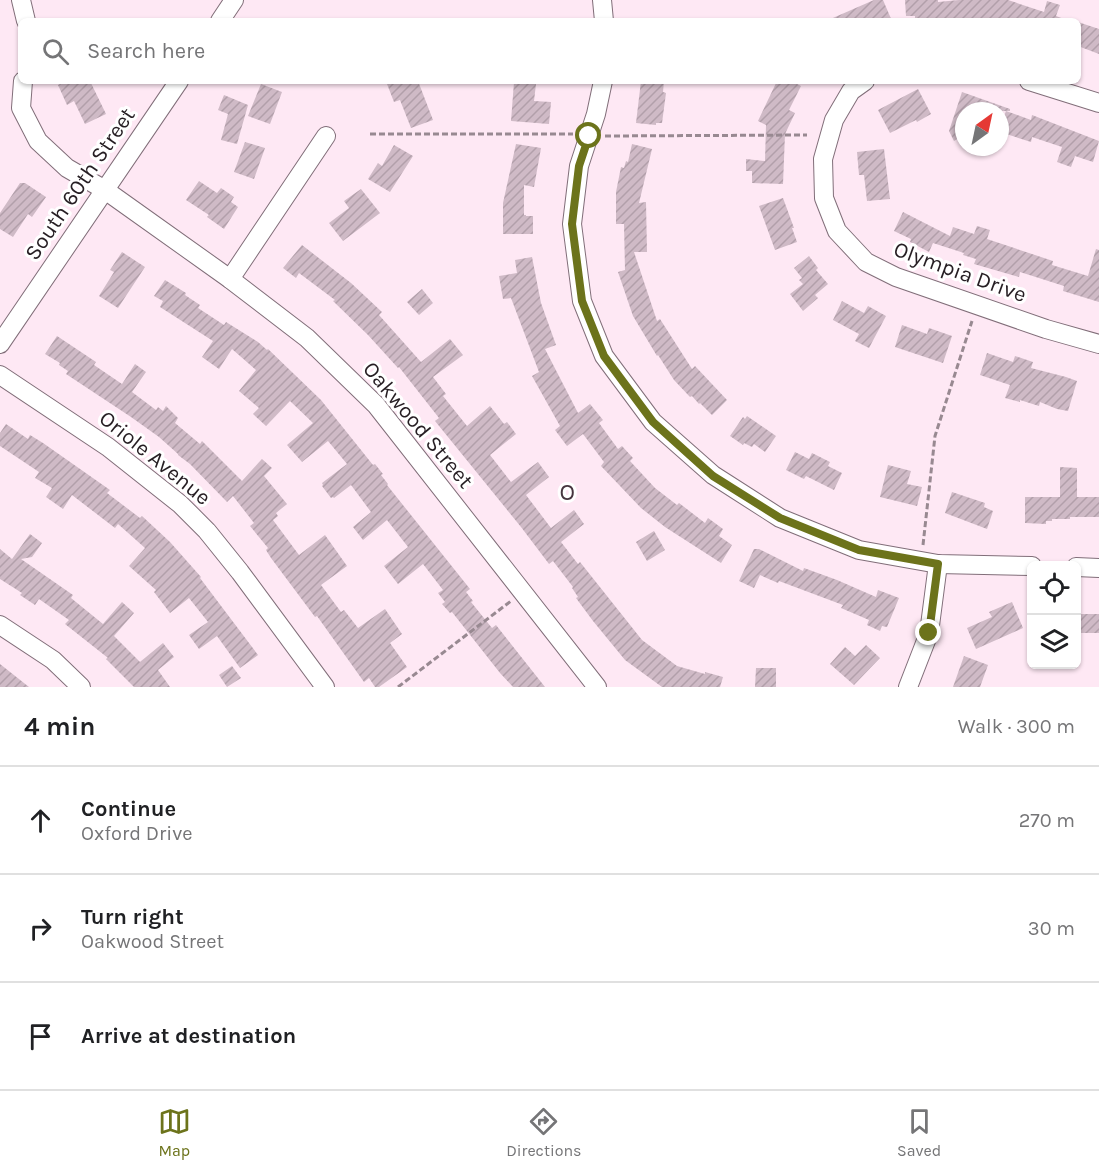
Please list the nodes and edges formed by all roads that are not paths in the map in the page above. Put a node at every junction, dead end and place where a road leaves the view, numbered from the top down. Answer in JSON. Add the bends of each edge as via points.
{"nodes":[{"id":1,"x":21,"y":0,"type":"edge"},
{"id":2,"x":228,"y":0,"type":"edge"},
{"id":3,"x":234,"y":0,"type":"edge"},
{"id":4,"x":602,"y":0,"type":"edge"},
{"id":5,"x":25,"y":18,"type":"edge"},
{"id":6,"x":222,"y":18,"type":"edge"},
{"id":7,"x":222,"y":18,"type":"edge"},
{"id":8,"x":604,"y":18,"type":"edge"},
{"id":9,"x":23,"y":84,"type":"edge"},
{"id":10,"x":177,"y":84,"type":"edge"},
{"id":11,"x":602,"y":84,"type":"edge"},
{"id":12,"x":861,"y":84,"type":"edge"},
{"id":13,"x":1039,"y":84,"type":"edge"},
{"id":14,"x":1099,"y":103,"type":"edge"},
{"id":15,"x":326,"y":136,"type":"dead end"},
{"id":16,"x":105,"y":190,"type":"junction"},
{"id":17,"x":230,"y":279,"type":"junction"},
{"id":18,"x":0,"y":344,"type":"edge"},
{"id":19,"x":1099,"y":344,"type":"edge"},
{"id":20,"x":0,"y":375,"type":"edge"},
{"id":21,"x":938,"y":564,"type":"junction"},
{"id":22,"x":1027,"y":566,"type":"edge"},
{"id":23,"x":1081,"y":567,"type":"edge"},
{"id":24,"x":1099,"y":568,"type":"edge"},
{"id":25,"x":0,"y":625,"type":"edge"},
{"id":26,"x":81,"y":687,"type":"edge"},
{"id":27,"x":325,"y":687,"type":"edge"},
{"id":28,"x":597,"y":687,"type":"edge"},
{"id":29,"x":908,"y":687,"type":"edge"}],
"edges":[{"from":1,"to":5,"type":"street"},
{"from":2,"to":6,"type":"street"},
{"from":3,"to":7,"type":"street"},
{"from":4,"to":8,"type":"street"},
{"from":9,"to":16,"type":"street","name":"Oakwood Street","via":[[21,108],[38,141],[67,168]]},
{"from":10,"to":16,"type":"street","name":"South 60th Street"},
{"from":11,"to":21,"type":"street","via":[[579,166],[572,224],[582,301],[604,356],[653,422],[713,476],[780,518],[859,550]]},
{"from":12,"to":19,"type":"street","name":"Olympia Drive","via":[[851,91],[834,120],[823,159],[824,198],[837,231],[866,262],[896,277]]},
{"from":13,"to":14,"type":"street"},
{"from":15,"to":17,"type":"street"},
{"from":16,"to":17,"type":"street","name":"Oakwood Street"},
{"from":16,"to":18,"type":"street","name":"South 60th Street"},
{"from":17,"to":28,"type":"street","name":"Oakwood Street","via":[[307,338],[376,405]]},
{"from":20,"to":27,"type":"street","name":"Oriole Avenue","via":[[108,447],[180,504],[240,572]]},
{"from":21,"to":22,"type":"street"},
{"from":21,"to":29,"type":"street","via":[[929,633]]},
{"from":23,"to":24,"type":"street"},
{"from":25,"to":26,"type":"street","via":[[53,660]]}]}
